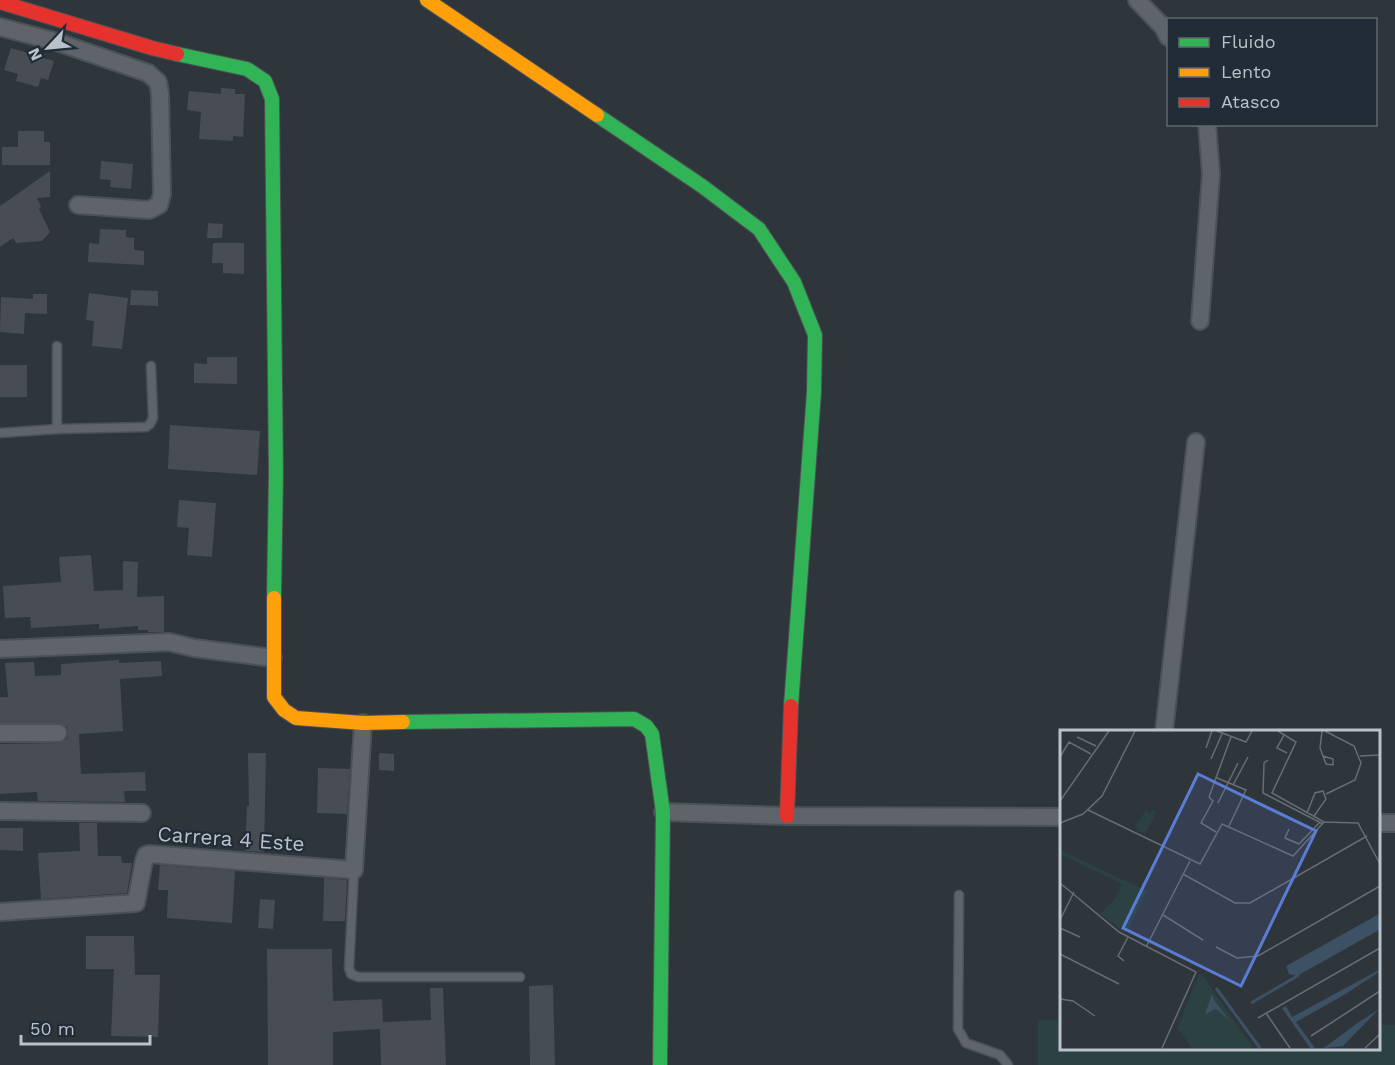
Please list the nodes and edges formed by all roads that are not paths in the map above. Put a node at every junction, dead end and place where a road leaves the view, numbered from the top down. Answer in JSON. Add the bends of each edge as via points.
{"nodes":[{"id":1,"x":427,"y":0,"type":"edge"},
{"id":2,"x":1137,"y":0,"type":"edge"},
{"id":3,"x":0,"y":2,"type":"edge"},
{"id":4,"x":0,"y":27,"type":"edge"},
{"id":5,"x":1167,"y":35,"type":"edge"},
{"id":6,"x":1207,"y":126,"type":"edge"},
{"id":7,"x":78,"y":205,"type":"dead end"},
{"id":8,"x":1200,"y":321,"type":"dead end"},
{"id":9,"x":57,"y":346,"type":"dead end"},
{"id":10,"x":151,"y":366,"type":"dead end"},
{"id":11,"x":57,"y":429,"type":"junction"},
{"id":12,"x":0,"y":433,"type":"edge"},
{"id":13,"x":1196,"y":442,"type":"dead end"},
{"id":14,"x":0,"y":649,"type":"edge"},
{"id":15,"x":273,"y":658,"type":"junction"},
{"id":16,"x":363,"y":723,"type":"junction"},
{"id":17,"x":1164,"y":730,"type":"edge"},
{"id":18,"x":0,"y":733,"type":"edge"},
{"id":19,"x":57,"y":733,"type":"dead end"},
{"id":20,"x":0,"y":811,"type":"edge"},
{"id":21,"x":142,"y":813,"type":"dead end"},
{"id":22,"x":663,"y":813,"type":"junction"},
{"id":23,"x":787,"y":816,"type":"junction"},
{"id":24,"x":1060,"y":817,"type":"edge"},
{"id":25,"x":354,"y":870,"type":"junction"},
{"id":26,"x":959,"y":895,"type":"dead end"},
{"id":27,"x":0,"y":912,"type":"edge"},
{"id":28,"x":520,"y":977,"type":"dead end"},
{"id":29,"x":660,"y":1065,"type":"edge"},
{"id":30,"x":1008,"y":1065,"type":"edge"}],
"edges":[{"from":1,"to":23,"type":"street","via":[[702,186],[759,229],[794,282],[814,335],[814,392],[792,667]]},
{"from":2,"to":5,"type":"street"},
{"from":3,"to":15,"type":"street","via":[[152,48],[247,69],[265,81],[272,99],[276,474]]},
{"from":4,"to":7,"type":"street","via":[[148,73],[158,82],[162,183],[159,205],[149,210]]},
{"from":6,"to":8,"type":"street","via":[[1211,174]]},
{"from":9,"to":11,"type":"lane"},
{"from":10,"to":11,"type":"lane","via":[[153,418],[146,427]]},
{"from":11,"to":12,"type":"lane"},
{"from":13,"to":17,"type":"street"},
{"from":14,"to":15,"type":"street","via":[[169,642]]},
{"from":15,"to":16,"type":"street","via":[[274,697],[284,710],[296,718]]},
{"from":16,"to":22,"type":"street","via":[[634,719],[652,734]]},
{"from":16,"to":25,"type":"street"},
{"from":18,"to":19,"type":"street"},
{"from":20,"to":21,"type":"street"},
{"from":22,"to":23,"type":"street"},
{"from":22,"to":29,"type":"street"},
{"from":23,"to":24,"type":"street"},
{"from":25,"to":27,"type":"street","name":"Carrera 4 Este","via":[[149,854],[144,861],[136,903]]},
{"from":25,"to":28,"type":"lane","via":[[351,974]]},
{"from":26,"to":30,"type":"lane","via":[[958,1029],[966,1042],[1000,1055]]}]}
